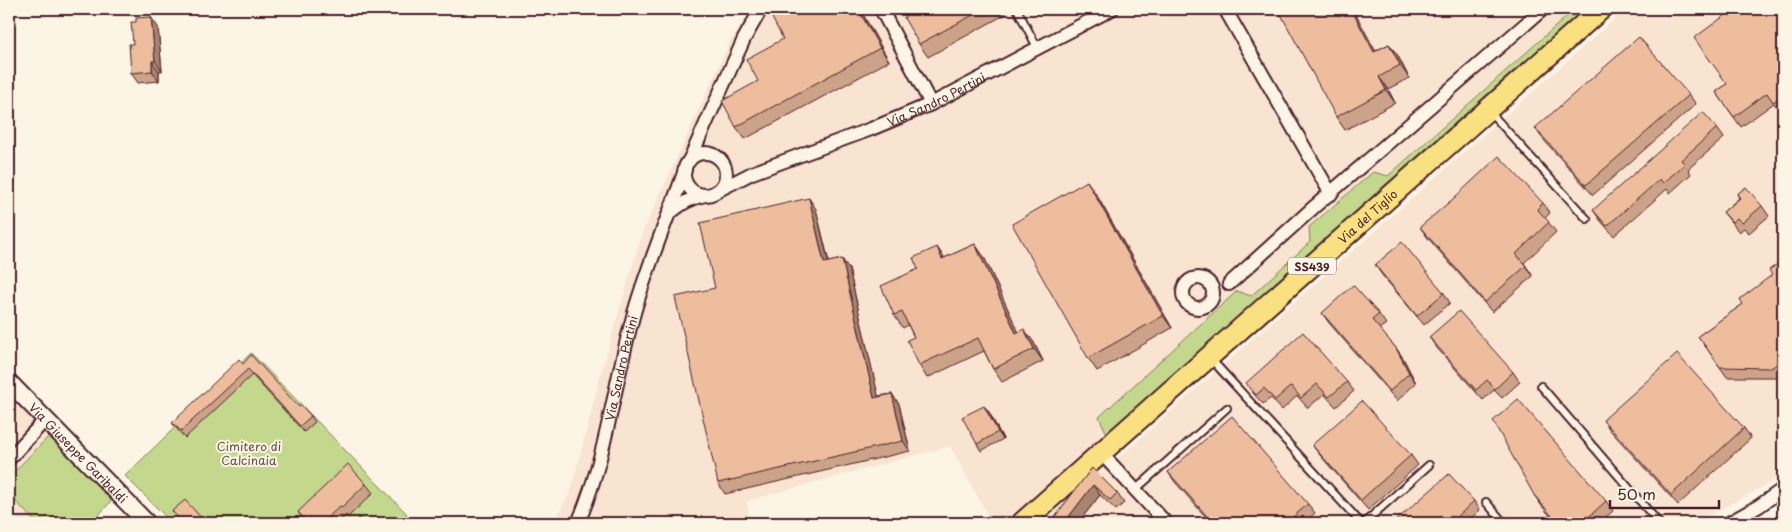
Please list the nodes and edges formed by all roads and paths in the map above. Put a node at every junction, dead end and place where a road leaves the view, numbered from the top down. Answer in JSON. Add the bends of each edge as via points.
{"nodes":[{"id":1,"x":762,"y":9,"type":"edge"},
{"id":2,"x":881,"y":9,"type":"edge"},
{"id":3,"x":1017,"y":9,"type":"edge"},
{"id":4,"x":1112,"y":9,"type":"edge"},
{"id":5,"x":1226,"y":9,"type":"edge"},
{"id":6,"x":1543,"y":9,"type":"edge"},
{"id":7,"x":1601,"y":9,"type":"edge"},
{"id":8,"x":1038,"y":49,"type":"junction"},
{"id":9,"x":930,"y":104,"type":"junction"},
{"id":10,"x":1487,"y":109,"type":"junction"},
{"id":11,"x":704,"y":127,"type":"junction"},
{"id":12,"x":718,"y":158,"type":"junction"},
{"id":13,"x":687,"y":165,"type":"junction"},
{"id":14,"x":752,"y":173,"type":"junction"},
{"id":15,"x":710,"y":194,"type":"junction"},
{"id":16,"x":1331,"y":194,"type":"junction"},
{"id":17,"x":669,"y":214,"type":"junction"},
{"id":18,"x":1587,"y":219,"type":"dead end"},
{"id":19,"x":1209,"y":282,"type":"junction"},
{"id":20,"x":1229,"y":284,"type":"junction"},
{"id":21,"x":1210,"y":302,"type":"junction"},
{"id":22,"x":1209,"y":357,"type":"junction"},
{"id":23,"x":9,"y":382,"type":"edge"},
{"id":24,"x":1541,"y":386,"type":"dead end"},
{"id":25,"x":1226,"y":408,"type":"dead end"},
{"id":26,"x":46,"y":419,"type":"junction"},
{"id":27,"x":1102,"y":454,"type":"junction"},
{"id":28,"x":9,"y":459,"type":"edge"},
{"id":29,"x":1429,"y":465,"type":"dead end"},
{"id":30,"x":1783,"y":489,"type":"edge"},
{"id":31,"x":1135,"y":490,"type":"junction"},
{"id":32,"x":1486,"y":502,"type":"dead end"},
{"id":33,"x":147,"y":523,"type":"edge"},
{"id":34,"x":578,"y":523,"type":"edge"},
{"id":35,"x":1022,"y":523,"type":"edge"},
{"id":36,"x":1166,"y":523,"type":"edge"},
{"id":37,"x":1362,"y":523,"type":"edge"},
{"id":38,"x":1504,"y":523,"type":"edge"},
{"id":39,"x":1659,"y":523,"type":"edge"},
{"id":40,"x":1729,"y":523,"type":"edge"}],
"edges":[{"from":1,"to":11,"type":"street","name":"Via Sandro Pertini","via":[[744,39]]},
{"from":2,"to":9,"type":"street"},
{"from":3,"to":8,"type":"lane"},
{"from":4,"to":8,"type":"street","name":"Via Sandro Pertini"},
{"from":5,"to":16,"type":"street"},
{"from":6,"to":16,"type":"street"},
{"from":7,"to":10,"type":"main road","name":"Via del Tiglio","number":"SS439"},
{"from":8,"to":9,"type":"street","name":"Via Sandro Pertini"},
{"from":9,"to":14,"type":"street","name":"Via Sandro Pertini"},
{"from":10,"to":18,"type":"lane"},
{"from":10,"to":22,"type":"main road","name":"Via del Tiglio","number":"SS439"},
{"from":11,"to":12,"type":"street","via":[[706,145]]},
{"from":11,"to":13,"type":"street","name":"Via Sandro Pertini"},
{"from":12,"to":13,"type":"street","via":[[702,153],[694,156]]},
{"from":12,"to":14,"type":"street","via":[[732,168]]},
{"from":12,"to":15,"type":"street","via":[[725,165],[725,181]]},
{"from":13,"to":15,"type":"street","via":[[684,176],[689,187],[699,194]]},
{"from":13,"to":17,"type":"street","name":"Via Sandro Pertini"},
{"from":14,"to":15,"type":"street","name":"Via Sandro Pertini"},
{"from":15,"to":17,"type":"street","name":"Via Sandro Pertini","via":[[692,198]]},
{"from":16,"to":20,"type":"street"},
{"from":17,"to":34,"type":"street","name":"Via Sandro Pertini","via":[[633,315],[600,460]]},
{"from":19,"to":20,"type":"street"},
{"from":19,"to":21,"type":"street","via":[[1213,290]]},
{"from":19,"to":21,"type":"street","via":[[1193,278],[1182,292],[1186,303],[1192,307],[1204,307]]},
{"from":20,"to":21,"type":"street"},
{"from":22,"to":27,"type":"main road","name":"Via del Tiglio","number":"SS439"},
{"from":22,"to":37,"type":"lane"},
{"from":23,"to":26,"type":"street","name":"Via Giuseppe Garibaldi"},
{"from":24,"to":39,"type":"lane"},
{"from":25,"to":31,"type":"lane"},
{"from":26,"to":28,"type":"street"},
{"from":26,"to":33,"type":"street","name":"Via Giuseppe Garibaldi"},
{"from":27,"to":31,"type":"street"},
{"from":27,"to":35,"type":"main road","name":"Via del Tiglio","number":"SS439"},
{"from":29,"to":37,"type":"lane"},
{"from":30,"to":40,"type":"street"},
{"from":31,"to":36,"type":"street"},
{"from":32,"to":38,"type":"lane"}]}
